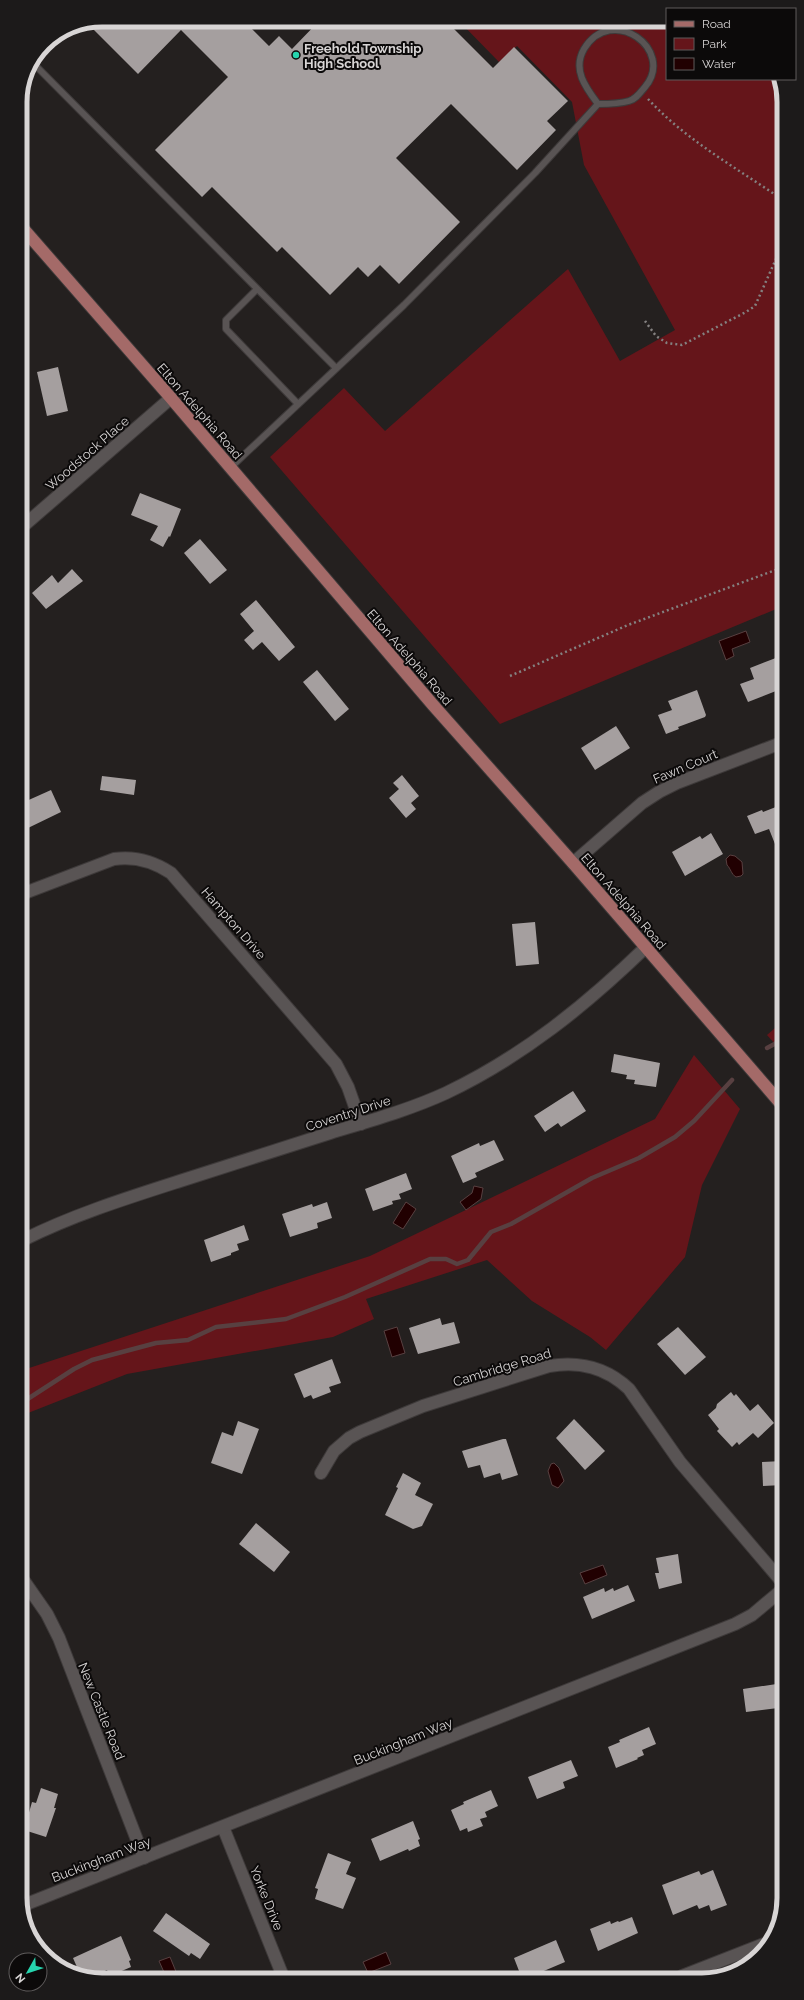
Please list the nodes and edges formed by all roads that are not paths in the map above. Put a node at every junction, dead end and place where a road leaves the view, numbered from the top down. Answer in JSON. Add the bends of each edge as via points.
{"nodes":[{"id":1,"x":36,"y":66,"type":"edge"},
{"id":2,"x":598,"y":104,"type":"junction"},
{"id":3,"x":27,"y":233,"type":"edge"},
{"id":4,"x":257,"y":289,"type":"junction"},
{"id":5,"x":336,"y":368,"type":"junction"},
{"id":6,"x":171,"y":398,"type":"junction"},
{"id":7,"x":298,"y":404,"type":"junction"},
{"id":8,"x":230,"y":468,"type":"junction"},
{"id":9,"x":27,"y":523,"type":"edge"},
{"id":10,"x":777,"y":745,"type":"edge"},
{"id":11,"x":573,"y":862,"type":"junction"},
{"id":12,"x":27,"y":892,"type":"edge"},
{"id":13,"x":646,"y":947,"type":"junction"},
{"id":14,"x":777,"y":1099,"type":"edge"},
{"id":15,"x":361,"y":1124,"type":"junction"},
{"id":16,"x":27,"y":1238,"type":"edge"},
{"id":17,"x":321,"y":1473,"type":"dead end"},
{"id":18,"x":777,"y":1576,"type":"edge"},
{"id":19,"x":27,"y":1585,"type":"edge"},
{"id":20,"x":777,"y":1594,"type":"edge"},
{"id":21,"x":223,"y":1827,"type":"junction"},
{"id":22,"x":144,"y":1858,"type":"junction"},
{"id":23,"x":27,"y":1903,"type":"edge"},
{"id":24,"x":761,"y":1945,"type":"edge"},
{"id":25,"x":282,"y":1973,"type":"edge"},
{"id":26,"x":690,"y":1973,"type":"edge"}],
"edges":[{"from":1,"to":4,"type":"lane"},
{"from":2,"to":2,"type":"lane","via":[[630,101],[649,82],[653,67],[651,54],[646,44],[626,31],[600,33],[589,42],[581,55],[580,72]]},
{"from":2,"to":5,"type":"lane","via":[[535,173],[404,305]]},
{"from":3,"to":6,"type":"main road","name":"Elton Adelphia Road"},
{"from":4,"to":5,"type":"lane"},
{"from":4,"to":7,"type":"lane","via":[[226,320],[226,329]]},
{"from":5,"to":7,"type":"lane"},
{"from":6,"to":8,"type":"main road","name":"Elton Adelphia Road"},
{"from":6,"to":9,"type":"street","name":"Woodstock Place"},
{"from":7,"to":8,"type":"lane"},
{"from":8,"to":11,"type":"main road","name":"Elton Adelphia Road","via":[[433,705]]},
{"from":10,"to":11,"type":"street","name":"Fawn Court","via":[[659,792],[642,803]]},
{"from":11,"to":13,"type":"main road","name":"Elton Adelphia Road"},
{"from":12,"to":15,"type":"street","name":"Hampton Drive","via":[[114,859],[143,859],[171,873],[336,1064],[348,1087]]},
{"from":13,"to":14,"type":"main road","name":"Elton Adelphia Road"},
{"from":13,"to":15,"type":"street","name":"Coventry Drive","via":[[557,1025],[512,1057],[444,1094]]},
{"from":15,"to":16,"type":"street","name":"Coventry Drive","via":[[127,1198]]},
{"from":17,"to":18,"type":"street","name":"Cambridge Road","via":[[334,1451],[349,1438],[416,1409],[549,1366],[568,1363],[588,1365],[603,1370],[621,1381],[680,1462]]},
{"from":19,"to":22,"type":"street","name":"New Castle Road","via":[[47,1614],[59,1638]]},
{"from":20,"to":21,"type":"street","name":"Buckingham Way","via":[[752,1615],[736,1624]]},
{"from":21,"to":22,"type":"street","name":"Buckingham Way"},
{"from":21,"to":25,"type":"street","name":"Yorke Drive"},
{"from":22,"to":23,"type":"street","name":"Buckingham Way"},
{"from":24,"to":26,"type":"street"}]}
